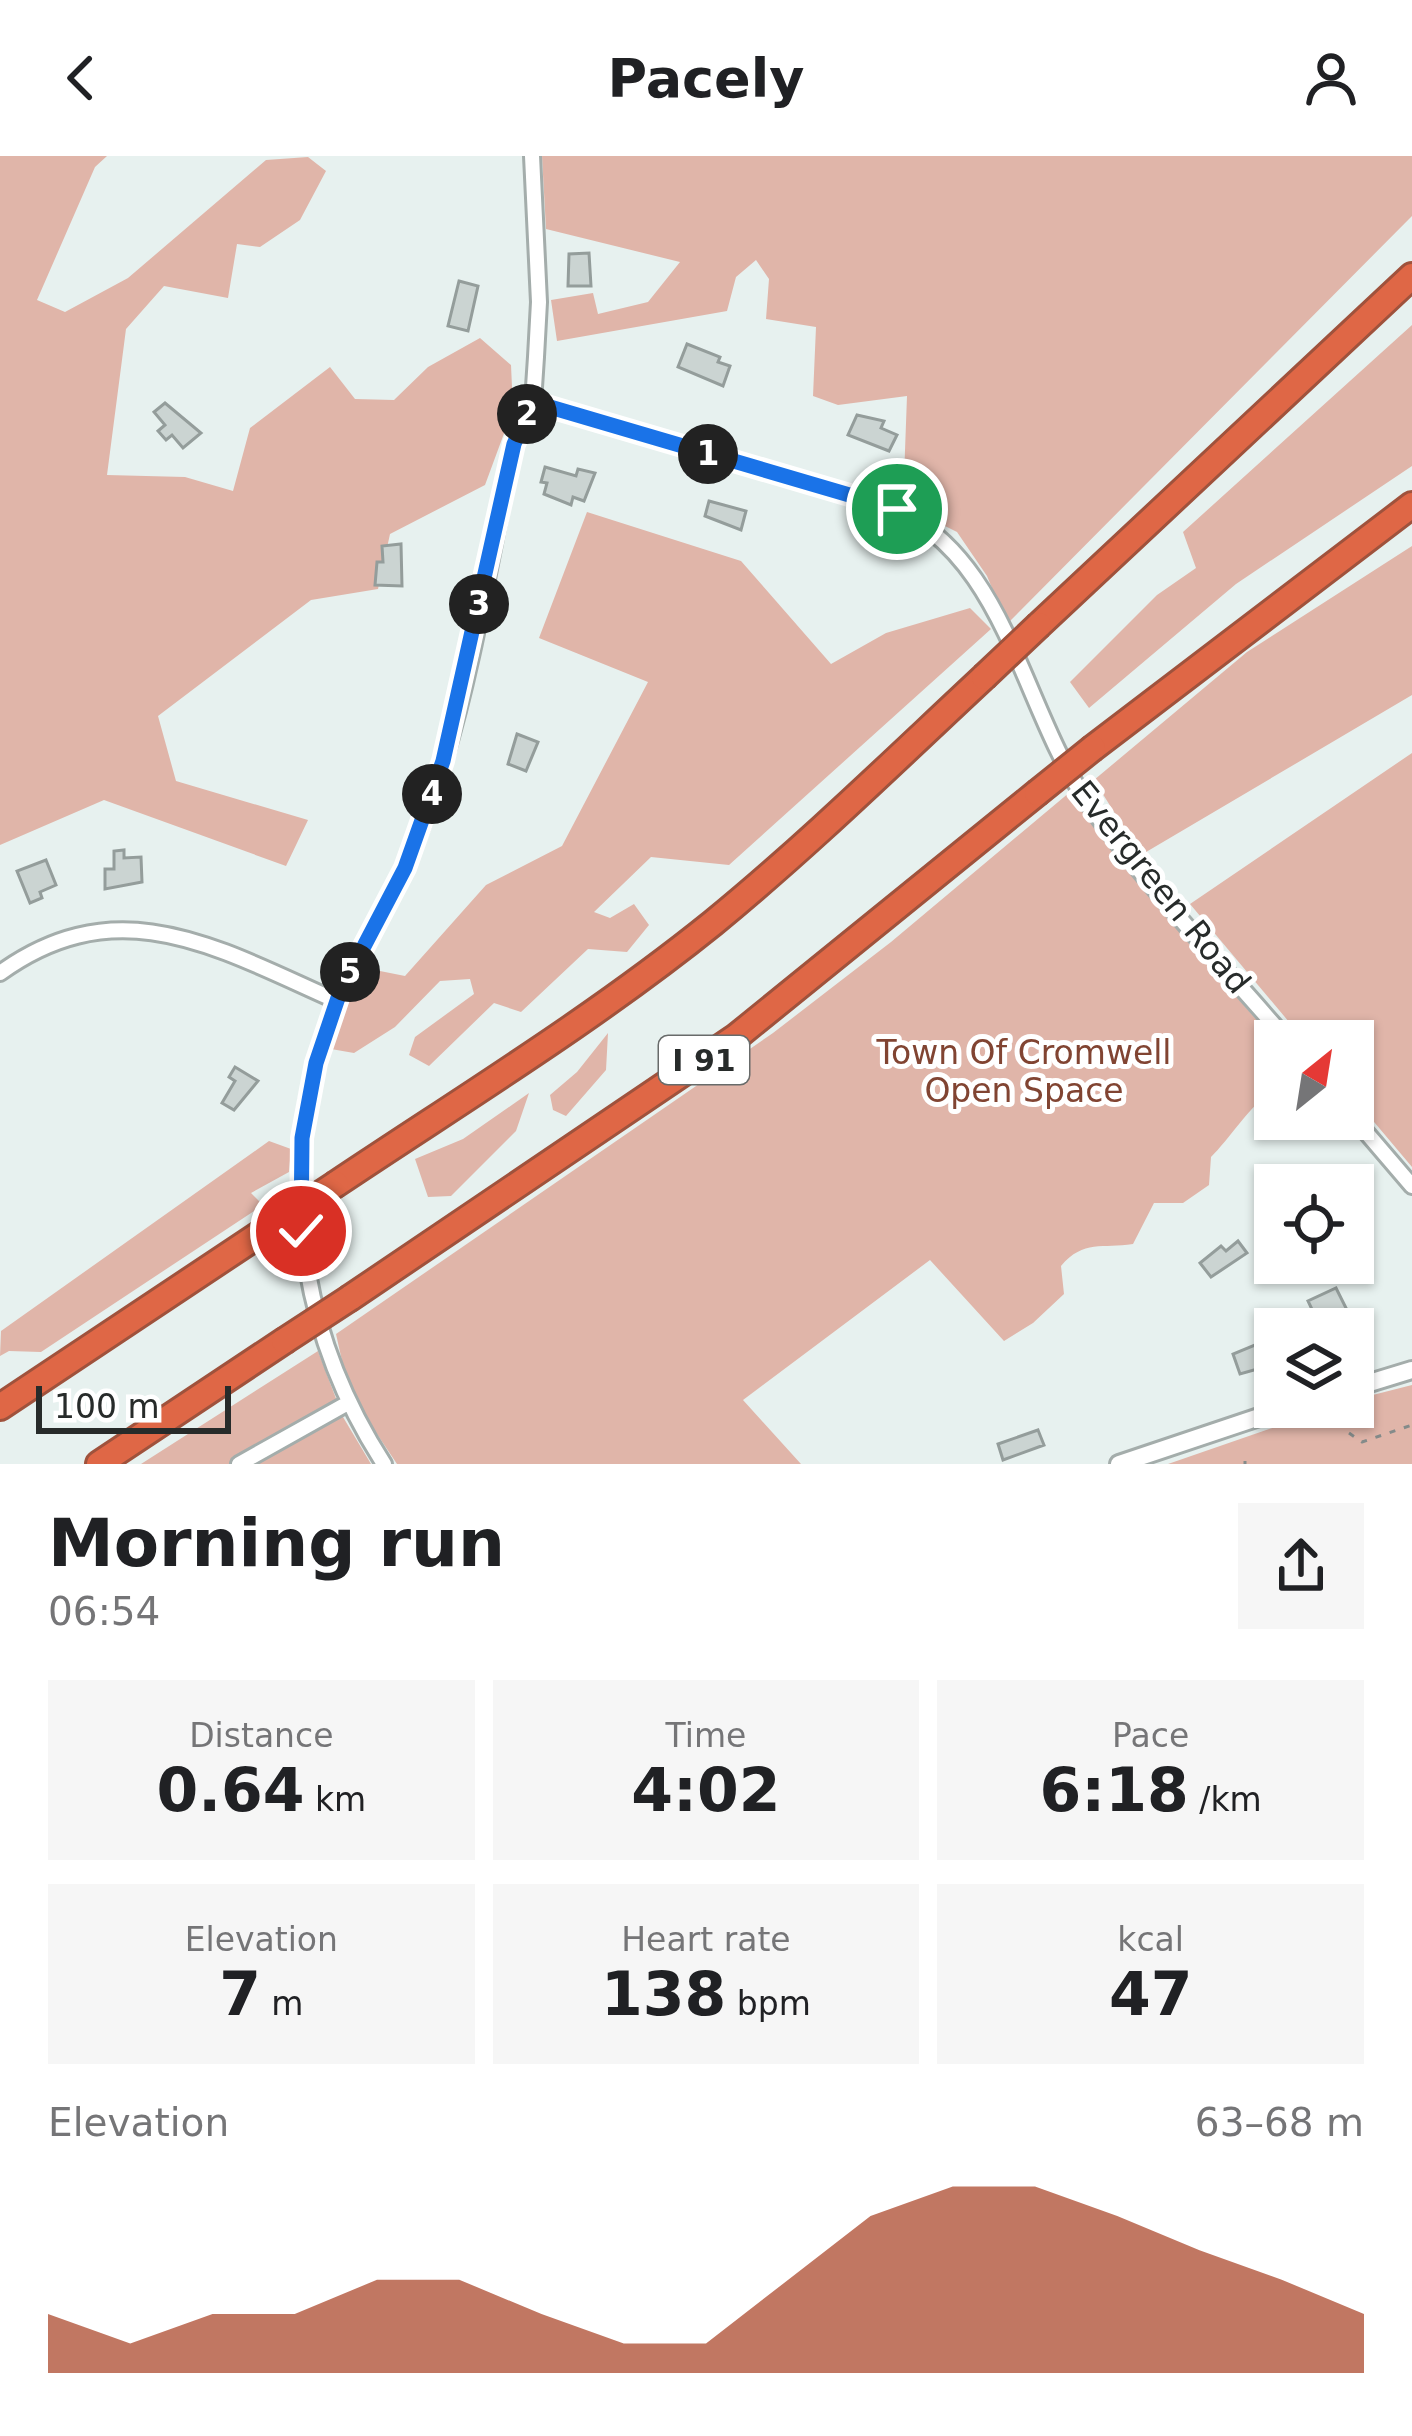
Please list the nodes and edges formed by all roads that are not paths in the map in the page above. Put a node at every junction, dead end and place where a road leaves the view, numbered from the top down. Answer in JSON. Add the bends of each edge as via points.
{"nodes":[{"id":1,"x":532,"y":156,"type":"edge"},
{"id":2,"x":1412,"y":276,"type":"edge"},
{"id":3,"x":533,"y":402,"type":"junction"},
{"id":4,"x":1412,"y":505,"type":"edge"},
{"id":5,"x":1412,"y":524,"type":"edge"},
{"id":6,"x":1337,"y":560,"type":"junction"},
{"id":7,"x":0,"y":974,"type":"edge"},
{"id":8,"x":337,"y":1001,"type":"junction"},
{"id":9,"x":1270,"y":1020,"type":"edge"},
{"id":10,"x":1373,"y":1140,"type":"edge"},
{"id":11,"x":1412,"y":1186,"type":"edge"},
{"id":12,"x":1412,"y":1370,"type":"edge"},
{"id":13,"x":1374,"y":1382,"type":"edge"},
{"id":14,"x":348,"y":1402,"type":"junction"},
{"id":15,"x":0,"y":1407,"type":"edge"},
{"id":16,"x":1254,"y":1418,"type":"edge"},
{"id":17,"x":99,"y":1464,"type":"edge"},
{"id":18,"x":239,"y":1464,"type":"edge"},
{"id":19,"x":384,"y":1464,"type":"edge"},
{"id":20,"x":1119,"y":1464,"type":"edge"}],
"edges":[{"from":1,"to":3,"type":"street"},
{"from":2,"to":15,"type":"highway","bridge":true,"via":[[703,931],[603,1006]]},
{"from":3,"to":8,"type":"street","via":[[514,444],[443,761],[405,868]]},
{"from":3,"to":9,"type":"street","name":"Evergreen Road","via":[[880,503],[931,530],[986,598],[1086,800]]},
{"from":4,"to":6,"type":"highway","number":"I 91"},
{"from":5,"to":6,"type":"highway"},
{"from":6,"to":17,"type":"highway","number":"I 91","bridge":true,"via":[[723,1047]]},
{"from":7,"to":8,"type":"street","via":[[68,937],[108,928],[158,931],[203,942]]},
{"from":8,"to":14,"type":"street","via":[[308,1100],[300,1190],[313,1309]]},
{"from":10,"to":11,"type":"street"},
{"from":12,"to":13,"type":"street"},
{"from":14,"to":18,"type":"street"},
{"from":14,"to":19,"type":"street"},
{"from":16,"to":20,"type":"street"}]}
